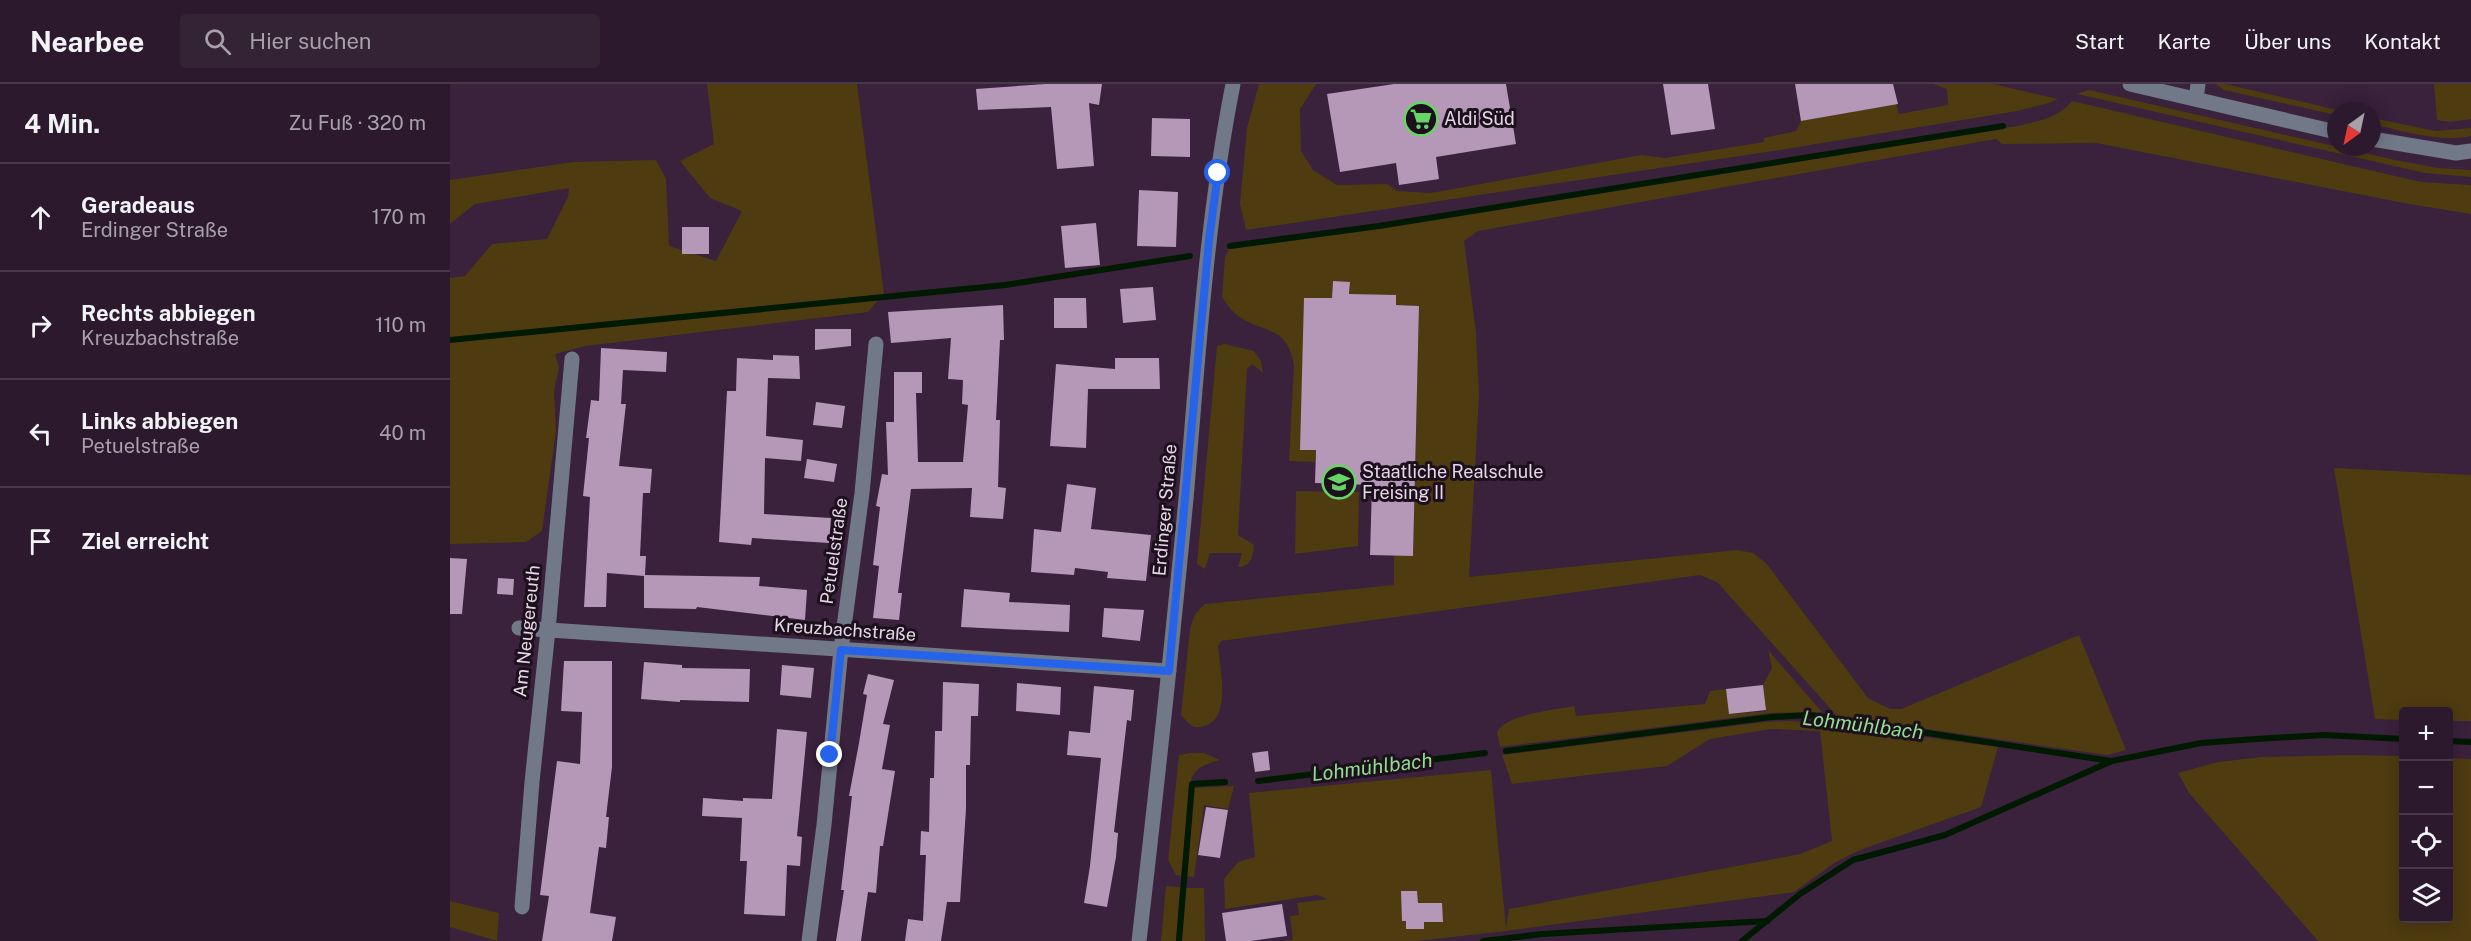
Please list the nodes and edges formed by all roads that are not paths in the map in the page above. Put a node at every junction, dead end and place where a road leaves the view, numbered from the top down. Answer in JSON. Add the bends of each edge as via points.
{"nodes":[{"id":1,"x":1233,"y":84,"type":"edge"},
{"id":2,"x":2130,"y":84,"type":"edge"},
{"id":3,"x":2197,"y":92,"type":"edge"},
{"id":4,"x":2327,"y":129,"type":"edge"},
{"id":5,"x":2381,"y":140,"type":"edge"},
{"id":6,"x":2471,"y":151,"type":"edge"},
{"id":7,"x":876,"y":344,"type":"dead end"},
{"id":8,"x":573,"y":359,"type":"dead end"},
{"id":9,"x":519,"y":628,"type":"dead end"},
{"id":10,"x":548,"y":630,"type":"junction"},
{"id":11,"x":841,"y":650,"type":"junction"},
{"id":12,"x":1169,"y":671,"type":"junction"},
{"id":13,"x":522,"y":907,"type":"dead end"},
{"id":14,"x":809,"y":941,"type":"edge"},
{"id":15,"x":1139,"y":941,"type":"edge"}],
"edges":[{"from":1,"to":12,"type":"street","name":"Erdinger Straße","via":[[1209,240]]},
{"from":2,"to":3,"type":"street"},
{"from":3,"to":4,"type":"street"},
{"from":5,"to":6,"type":"street","via":[[2456,153]]},
{"from":7,"to":11,"type":"street","name":"Petuelstraße","via":[[862,493]]},
{"from":8,"to":10,"type":"street","name":"Am Neugereuth"},
{"from":9,"to":10,"type":"street","name":"Kreuzbachstraße"},
{"from":10,"to":11,"type":"street","name":"Kreuzbachstraße"},
{"from":10,"to":13,"type":"street","name":"Am Neugereuth"},
{"from":11,"to":12,"type":"street","name":"Kreuzbachstraße"},
{"from":11,"to":14,"type":"street","name":"Petuelstraße"},
{"from":12,"to":15,"type":"street","name":"Erdinger Straße"}]}
